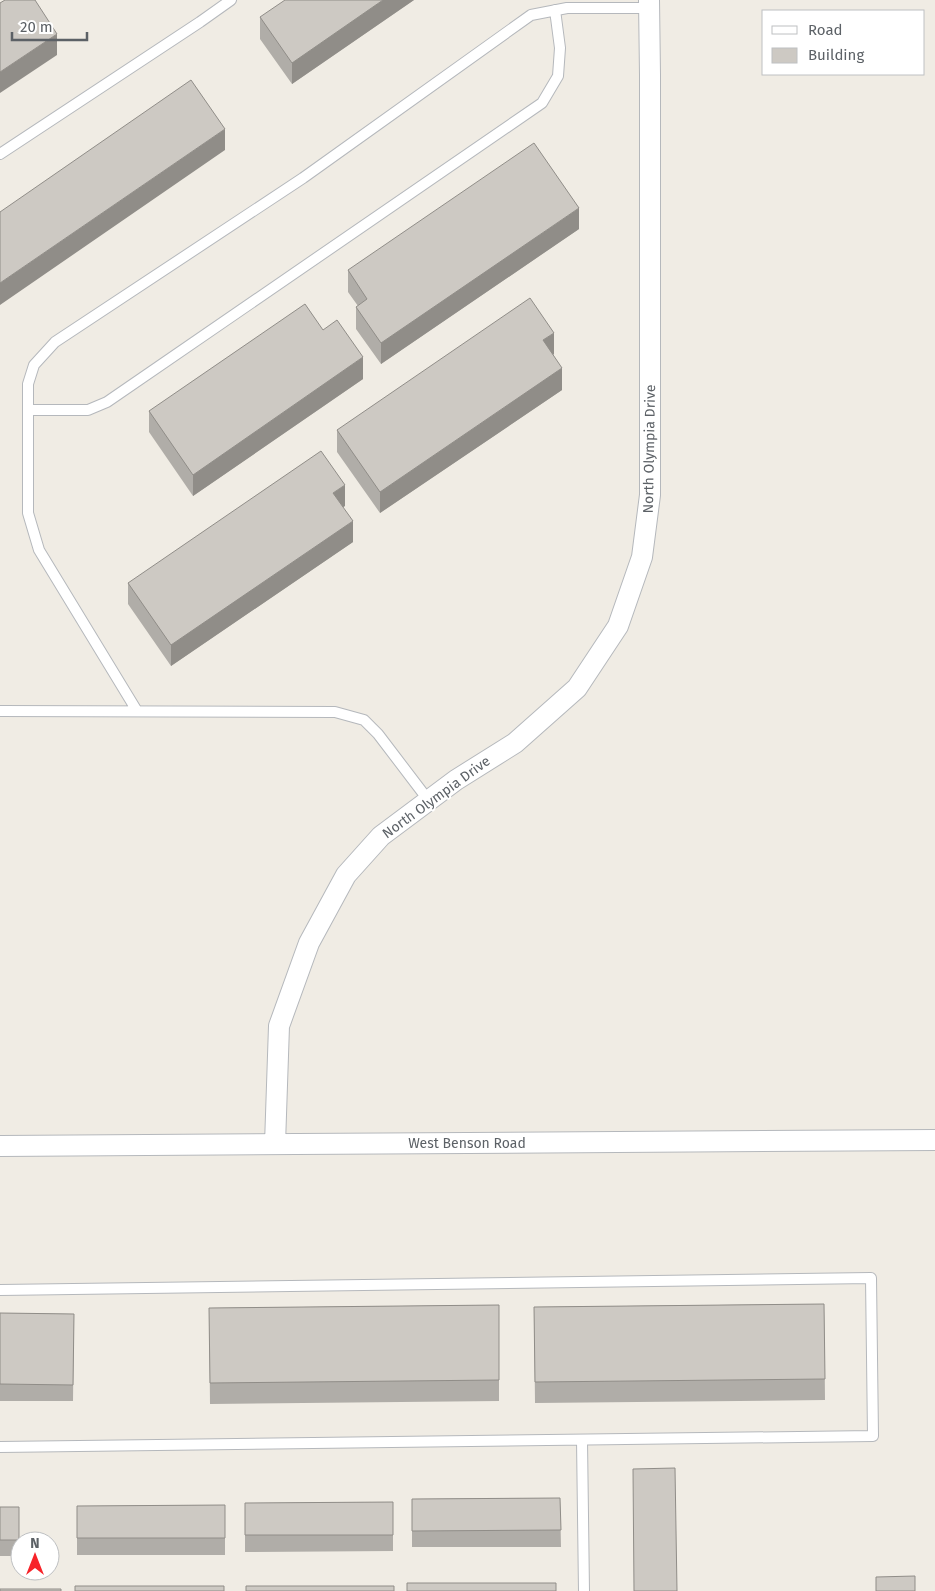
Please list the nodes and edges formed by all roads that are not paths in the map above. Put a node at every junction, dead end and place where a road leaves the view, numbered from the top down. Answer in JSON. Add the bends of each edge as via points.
{"nodes":[{"id":1,"x":231,"y":0,"type":"edge"},
{"id":2,"x":649,"y":4,"type":"edge"},
{"id":3,"x":555,"y":10,"type":"junction"},
{"id":4,"x":0,"y":154,"type":"edge"},
{"id":5,"x":28,"y":410,"type":"junction"},
{"id":6,"x":0,"y":711,"type":"edge"},
{"id":7,"x":137,"y":711,"type":"junction"},
{"id":8,"x":429,"y":800,"type":"junction"},
{"id":9,"x":935,"y":1140,"type":"edge"},
{"id":10,"x":275,"y":1144,"type":"junction"},
{"id":11,"x":0,"y":1146,"type":"edge"},
{"id":12,"x":0,"y":1290,"type":"edge"},
{"id":13,"x":582,"y":1440,"type":"junction"},
{"id":14,"x":0,"y":1447,"type":"edge"},
{"id":15,"x":584,"y":1591,"type":"edge"}],
"edges":[{"from":1,"to":4,"type":"lane"},
{"from":2,"to":3,"type":"lane"},
{"from":2,"to":8,"type":"street","name":"North Olympia Drive","via":[[650,496],[642,557],[618,626],[577,688],[515,743]]},
{"from":3,"to":5,"type":"lane","via":[[531,15],[303,178],[55,342],[34,365],[28,384]]},
{"from":3,"to":5,"type":"lane","via":[[560,48],[558,76],[542,103],[106,402],[88,410]]},
{"from":5,"to":7,"type":"lane","via":[[28,513],[39,550]]},
{"from":6,"to":7,"type":"lane"},
{"from":7,"to":8,"type":"lane","via":[[335,712],[364,720]]},
{"from":8,"to":10,"type":"street","name":"North Olympia Drive","via":[[381,836],[346,875],[309,943],[279,1026]]},
{"from":9,"to":10,"type":"street","name":"West Benson Road"},
{"from":10,"to":11,"type":"street","name":"West Benson Road"},
{"from":12,"to":13,"type":"lane","via":[[870,1278],[873,1436]]},
{"from":13,"to":14,"type":"lane"},
{"from":13,"to":15,"type":"lane"}]}
